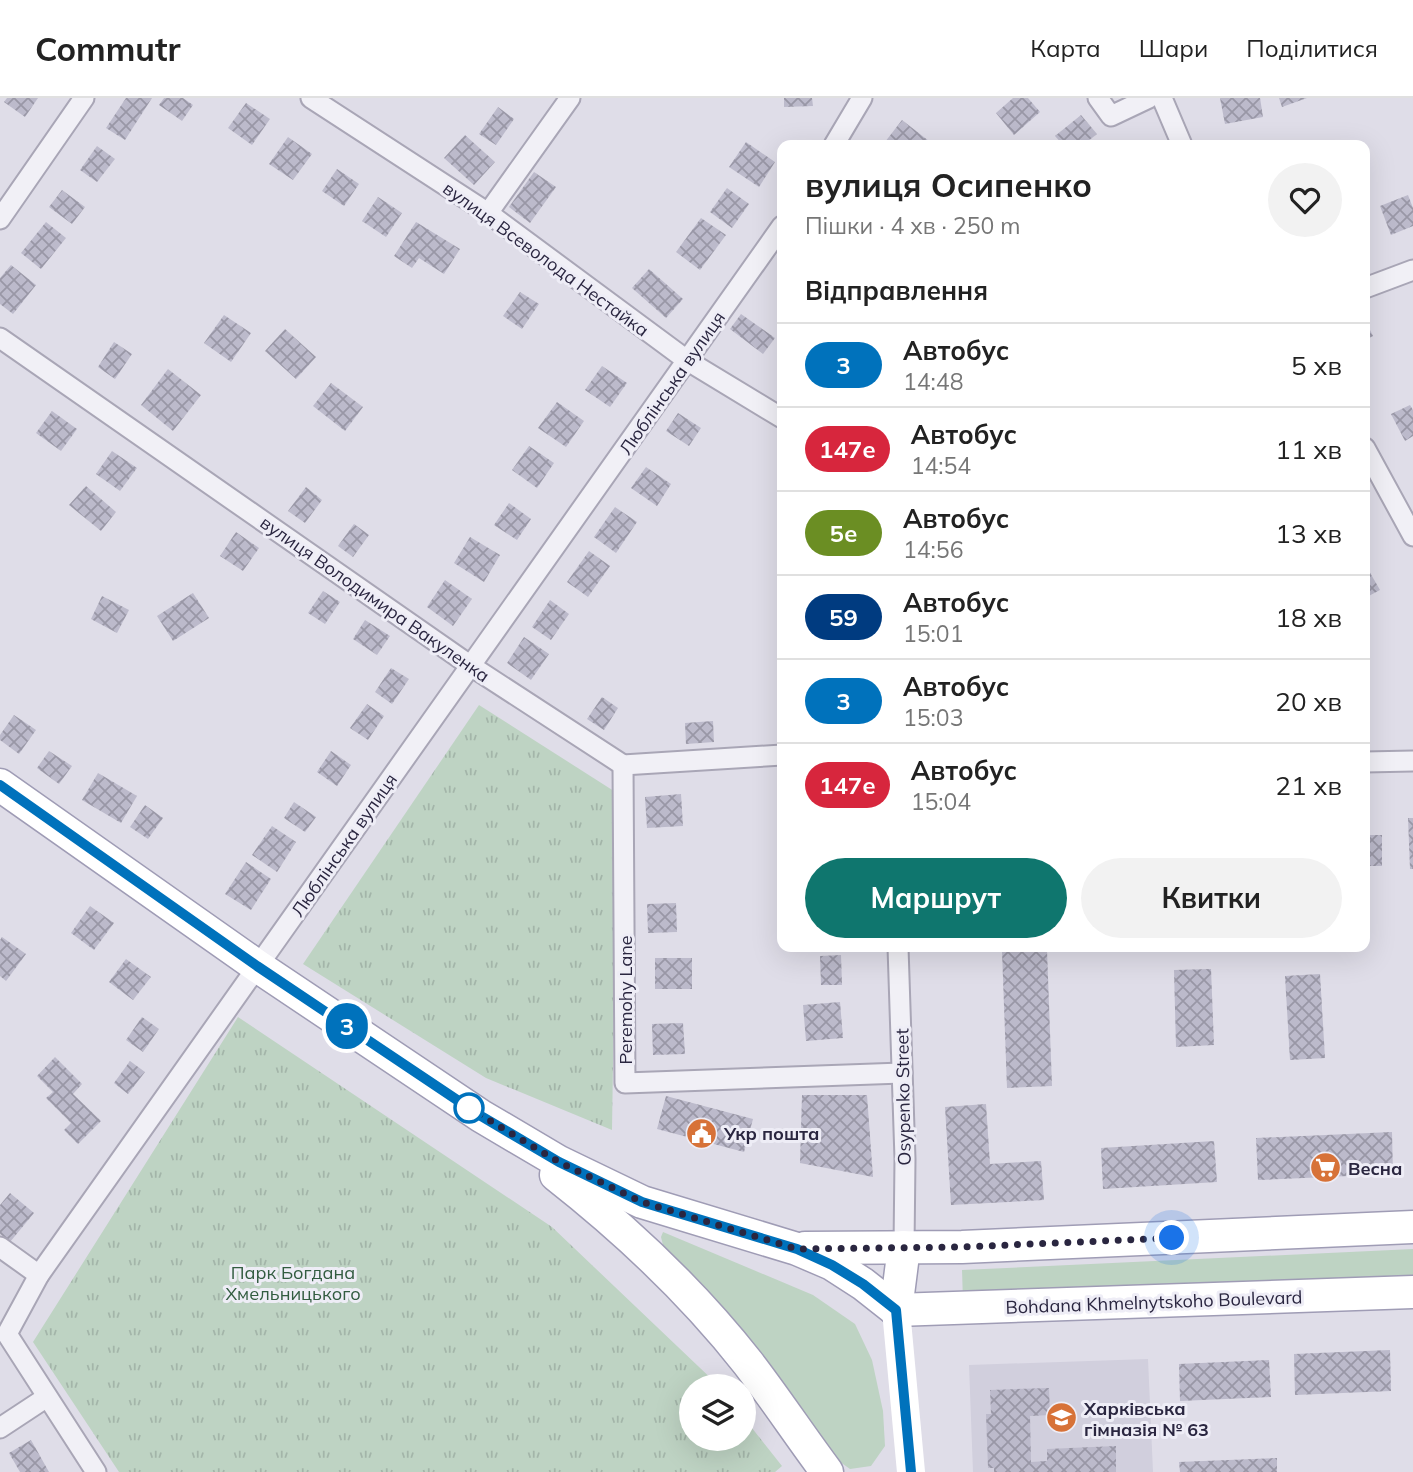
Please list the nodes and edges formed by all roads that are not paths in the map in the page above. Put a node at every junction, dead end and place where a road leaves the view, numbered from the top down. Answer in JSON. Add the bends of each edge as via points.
{"nodes":[{"id":1,"x":84,"y":98,"type":"edge"},
{"id":2,"x":312,"y":98,"type":"edge"},
{"id":3,"x":570,"y":98,"type":"edge"},
{"id":4,"x":862,"y":98,"type":"edge"},
{"id":5,"x":1098,"y":98,"type":"edge"},
{"id":6,"x":1149,"y":98,"type":"edge"},
{"id":7,"x":1162,"y":98,"type":"edge"},
{"id":8,"x":837,"y":140,"type":"edge"},
{"id":9,"x":1180,"y":140,"type":"edge"},
{"id":10,"x":488,"y":213,"type":"junction"},
{"id":11,"x":0,"y":219,"type":"edge"},
{"id":12,"x":777,"y":233,"type":"edge"},
{"id":13,"x":1413,"y":270,"type":"edge"},
{"id":14,"x":1370,"y":286,"type":"edge"},
{"id":15,"x":0,"y":338,"type":"edge"},
{"id":16,"x":688,"y":361,"type":"junction"},
{"id":17,"x":777,"y":415,"type":"edge"},
{"id":18,"x":1370,"y":457,"type":"edge"},
{"id":19,"x":1413,"y":536,"type":"edge"},
{"id":20,"x":471,"y":666,"type":"junction"},
{"id":21,"x":777,"y":755,"type":"edge"},
{"id":22,"x":1413,"y":761,"type":"edge"},
{"id":23,"x":1370,"y":762,"type":"edge"},
{"id":24,"x":623,"y":765,"type":"junction"},
{"id":25,"x":0,"y":785,"type":"edge"},
{"id":26,"x":898,"y":952,"type":"edge"},
{"id":27,"x":257,"y":966,"type":"junction"},
{"id":28,"x":902,"y":1073,"type":"junction"},
{"id":29,"x":481,"y":1116,"type":"junction"},
{"id":30,"x":1413,"y":1227,"type":"edge"},
{"id":31,"x":0,"y":1247,"type":"edge"},
{"id":32,"x":904,"y":1247,"type":"junction"},
{"id":33,"x":797,"y":1249,"type":"junction"},
{"id":34,"x":38,"y":1275,"type":"junction"},
{"id":35,"x":1413,"y":1292,"type":"edge"},
{"id":36,"x":896,"y":1310,"type":"junction"},
{"id":37,"x":4,"y":1334,"type":"edge"},
{"id":38,"x":47,"y":1397,"type":"junction"},
{"id":39,"x":0,"y":1428,"type":"edge"},
{"id":40,"x":96,"y":1472,"type":"edge"},
{"id":41,"x":827,"y":1472,"type":"edge"},
{"id":42,"x":911,"y":1472,"type":"edge"}],
"edges":[{"from":1,"to":11,"type":"street"},
{"from":2,"to":10,"type":"street","name":"вулиця Всеволода Нестайка"},
{"from":3,"to":10,"type":"street"},
{"from":4,"to":8,"type":"street"},
{"from":5,"to":6,"type":"street","via":[[1111,116]]},
{"from":7,"to":9,"type":"street"},
{"from":10,"to":16,"type":"street","name":"вулиця Всеволода Нестайка"},
{"from":12,"to":16,"type":"street","name":"Люблінська вулиця"},
{"from":13,"to":14,"type":"street"},
{"from":15,"to":20,"type":"street","name":"вулиця Володимира Вакуленка"},
{"from":16,"to":17,"type":"street","name":"вулиця Всеволода Нестайка"},
{"from":16,"to":20,"type":"street","name":"Люблінська вулиця"},
{"from":18,"to":19,"type":"street"},
{"from":20,"to":24,"type":"street","name":"вулиця Володимира Вакуленка"},
{"from":20,"to":27,"type":"street","name":"Люблінська вулиця"},
{"from":21,"to":24,"type":"street"},
{"from":22,"to":23,"type":"street"},
{"from":24,"to":28,"type":"street","name":"Peremohy Lane","via":[[625,1083]]},
{"from":25,"to":27,"type":"main road"},
{"from":26,"to":28,"type":"street","name":"Osypenko Street"},
{"from":27,"to":29,"type":"main road"},
{"from":27,"to":34,"type":"street","name":"Люблінська вулиця"},
{"from":28,"to":32,"type":"street","name":"Osypenko Street"},
{"from":29,"to":33,"type":"main road","via":[[559,1162],[642,1202]]},
{"from":29,"to":41,"type":"main road","via":[[591,1203],[679,1284],[747,1363]]},
{"from":30,"to":32,"type":"main road"},
{"from":31,"to":34,"type":"street"},
{"from":32,"to":33,"type":"main road"},
{"from":32,"to":36,"type":"main road"},
{"from":33,"to":36,"type":"main road","via":[[843,1271]]},
{"from":34,"to":37,"type":"street","name":"Люблінська вулиця"},
{"from":35,"to":36,"type":"main road","name":"Bohdana Khmelnytskoho Boulevard"},
{"from":36,"to":42,"type":"main road"},
{"from":37,"to":38,"type":"street","name":"Люблінська вулиця"},
{"from":38,"to":39,"type":"street"},
{"from":38,"to":40,"type":"street","name":"Люблінська вулиця"}]}
